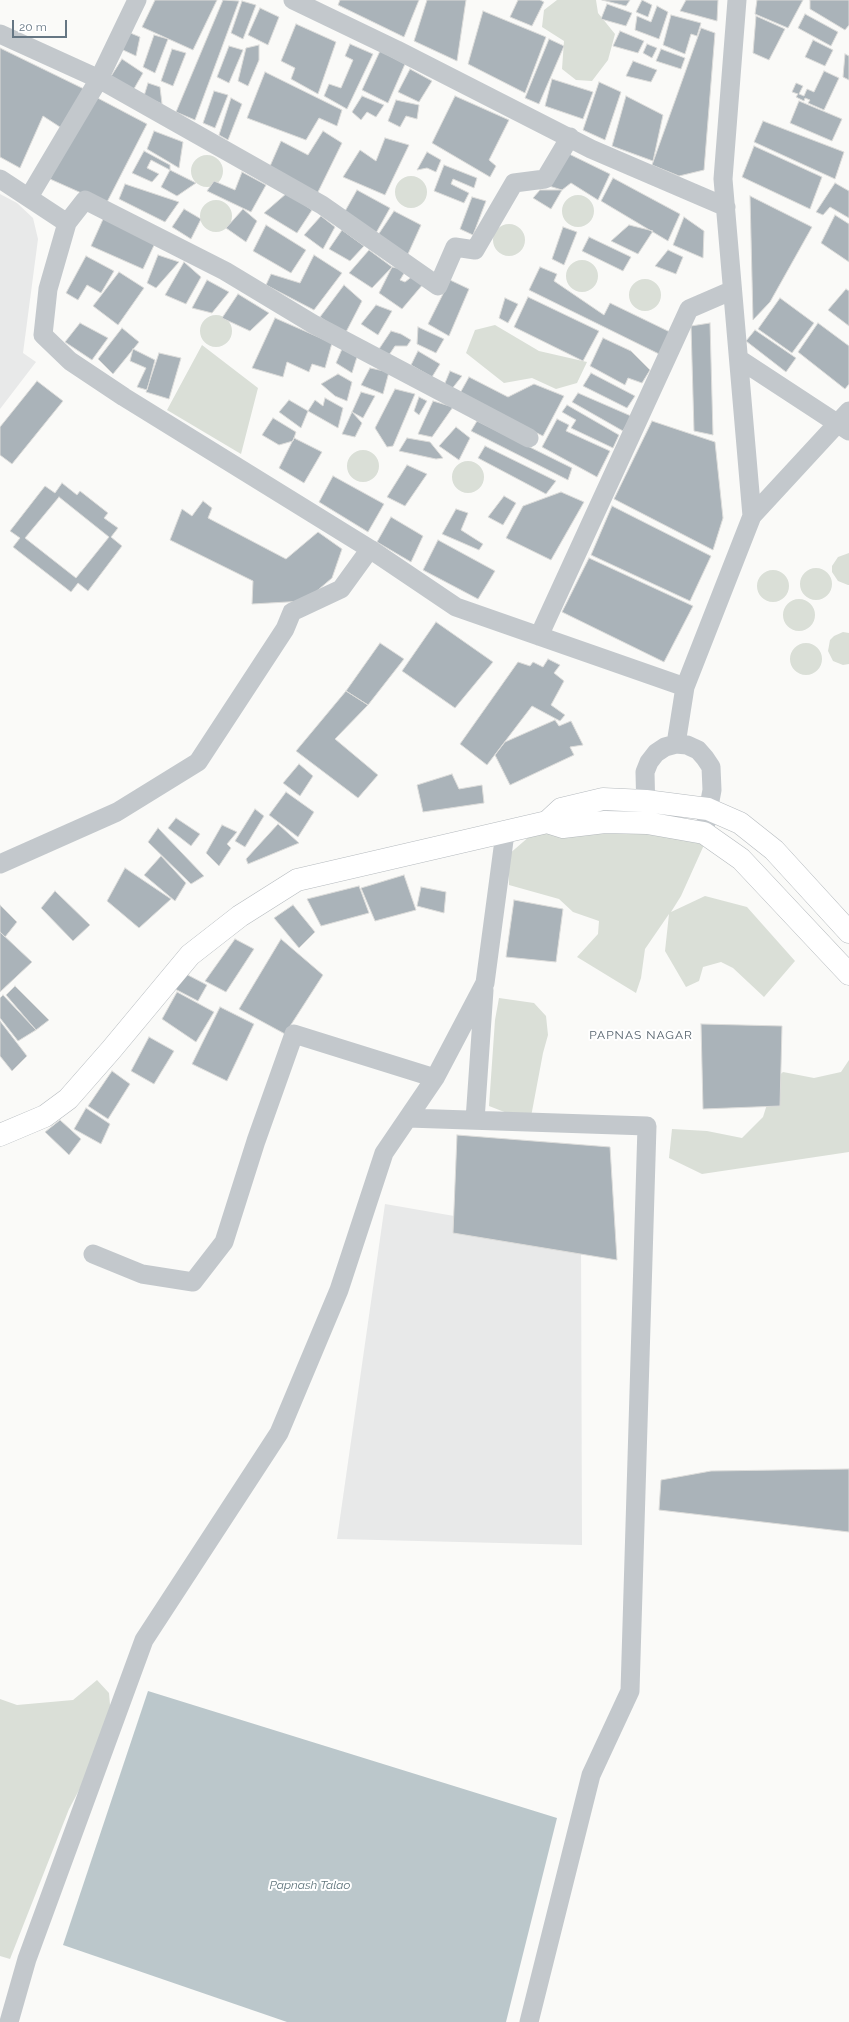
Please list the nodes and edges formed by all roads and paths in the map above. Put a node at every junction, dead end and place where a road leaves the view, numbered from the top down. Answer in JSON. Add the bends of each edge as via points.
{"nodes":[{"id":1,"x":137,"y":0,"type":"edge"},
{"id":2,"x":293,"y":0,"type":"edge"},
{"id":3,"x":737,"y":0,"type":"edge"},
{"id":4,"x":0,"y":34,"type":"edge"},
{"id":5,"x":99,"y":79,"type":"junction"},
{"id":6,"x":570,"y":138,"type":"junction"},
{"id":7,"x":0,"y":179,"type":"edge"},
{"id":8,"x":29,"y":197,"type":"junction"},
{"id":9,"x":726,"y":207,"type":"junction"},
{"id":10,"x":67,"y":224,"type":"junction"},
{"id":11,"x":726,"y":293,"type":"dead end"},
{"id":12,"x":739,"y":359,"type":"junction"},
{"id":13,"x":845,"y":422,"type":"edge"},
{"id":14,"x":529,"y":438,"type":"dead end"},
{"id":15,"x":752,"y":516,"type":"junction"},
{"id":16,"x":370,"y":549,"type":"junction"},
{"id":17,"x":539,"y":636,"type":"junction"},
{"id":18,"x":685,"y":687,"type":"junction"},
{"id":19,"x":676,"y":744,"type":"junction"},
{"id":20,"x":646,"y":801,"type":"junction"},
{"id":21,"x":708,"y":809,"type":"junction"},
{"id":22,"x":548,"y":822,"type":"junction"},
{"id":23,"x":647,"y":823,"type":"junction"},
{"id":24,"x":505,"y":833,"type":"junction"},
{"id":25,"x":704,"y":833,"type":"junction"},
{"id":26,"x":0,"y":864,"type":"edge"},
{"id":27,"x":849,"y":932,"type":"edge"},
{"id":28,"x":849,"y":974,"type":"edge"},
{"id":29,"x":485,"y":983,"type":"junction"},
{"id":30,"x":435,"y":1078,"type":"junction"},
{"id":31,"x":408,"y":1118,"type":"junction"},
{"id":32,"x":475,"y":1120,"type":"junction"},
{"id":33,"x":0,"y":1135,"type":"edge"},
{"id":34,"x":93,"y":1254,"type":"dead end"},
{"id":35,"x":9,"y":2022,"type":"edge"},
{"id":36,"x":529,"y":2022,"type":"edge"}],
"edges":[{"from":1,"to":5,"type":"street"},
{"from":2,"to":6,"type":"street"},
{"from":3,"to":9,"type":"street","via":[[723,179]]},
{"from":4,"to":5,"type":"street"},
{"from":5,"to":6,"type":"street","via":[[322,205],[438,286],[455,247],[475,250],[514,183],[545,179]]},
{"from":5,"to":8,"type":"street"},
{"from":6,"to":9,"type":"street"},
{"from":7,"to":8,"type":"street"},
{"from":8,"to":10,"type":"street"},
{"from":9,"to":12,"type":"street"},
{"from":10,"to":14,"type":"street","via":[[85,200],[225,271],[313,324]]},
{"from":10,"to":16,"type":"street","via":[[48,288],[43,335],[70,361]]},
{"from":11,"to":17,"type":"street","via":[[689,309]]},
{"from":12,"to":13,"type":"street"},
{"from":12,"to":15,"type":"street"},
{"from":13,"to":15,"type":"street"},
{"from":15,"to":18,"type":"street"},
{"from":16,"to":17,"type":"street","via":[[456,607]]},
{"from":16,"to":26,"type":"street","via":[[341,589],[292,612],[285,628],[198,762],[117,812]]},
{"from":17,"to":18,"type":"street"},
{"from":18,"to":19,"type":"street"},
{"from":19,"to":20,"type":"street","via":[[656,753],[649,762],[645,772]]},
{"from":19,"to":21,"type":"street","via":[[688,745],[698,750],[711,767],[712,790]]},
{"from":20,"to":21,"type":"main road"},
{"from":20,"to":22,"type":"main road","via":[[603,799],[561,809]]},
{"from":20,"to":23,"type":"street"},
{"from":21,"to":25,"type":"street"},
{"from":21,"to":27,"type":"main road","via":[[740,823],[774,850]]},
{"from":22,"to":23,"type":"main road","via":[[563,827],[605,822]]},
{"from":22,"to":24,"type":"main road"},
{"from":23,"to":25,"type":"main road"},
{"from":24,"to":29,"type":"street"},
{"from":24,"to":33,"type":"main road","via":[[297,880],[240,916],[190,955],[68,1099],[45,1116]]},
{"from":25,"to":28,"type":"main road","via":[[741,859]]},
{"from":29,"to":30,"type":"street"},
{"from":29,"to":32,"type":"street"},
{"from":30,"to":31,"type":"street"},
{"from":30,"to":34,"type":"street","via":[[294,1034],[224,1242],[192,1282],[142,1274]]},
{"from":31,"to":32,"type":"street"},
{"from":31,"to":35,"type":"street","via":[[384,1153],[339,1290],[280,1433],[144,1640],[27,1959]]},
{"from":32,"to":36,"type":"street","via":[[647,1126],[630,1691],[591,1774]]}]}
